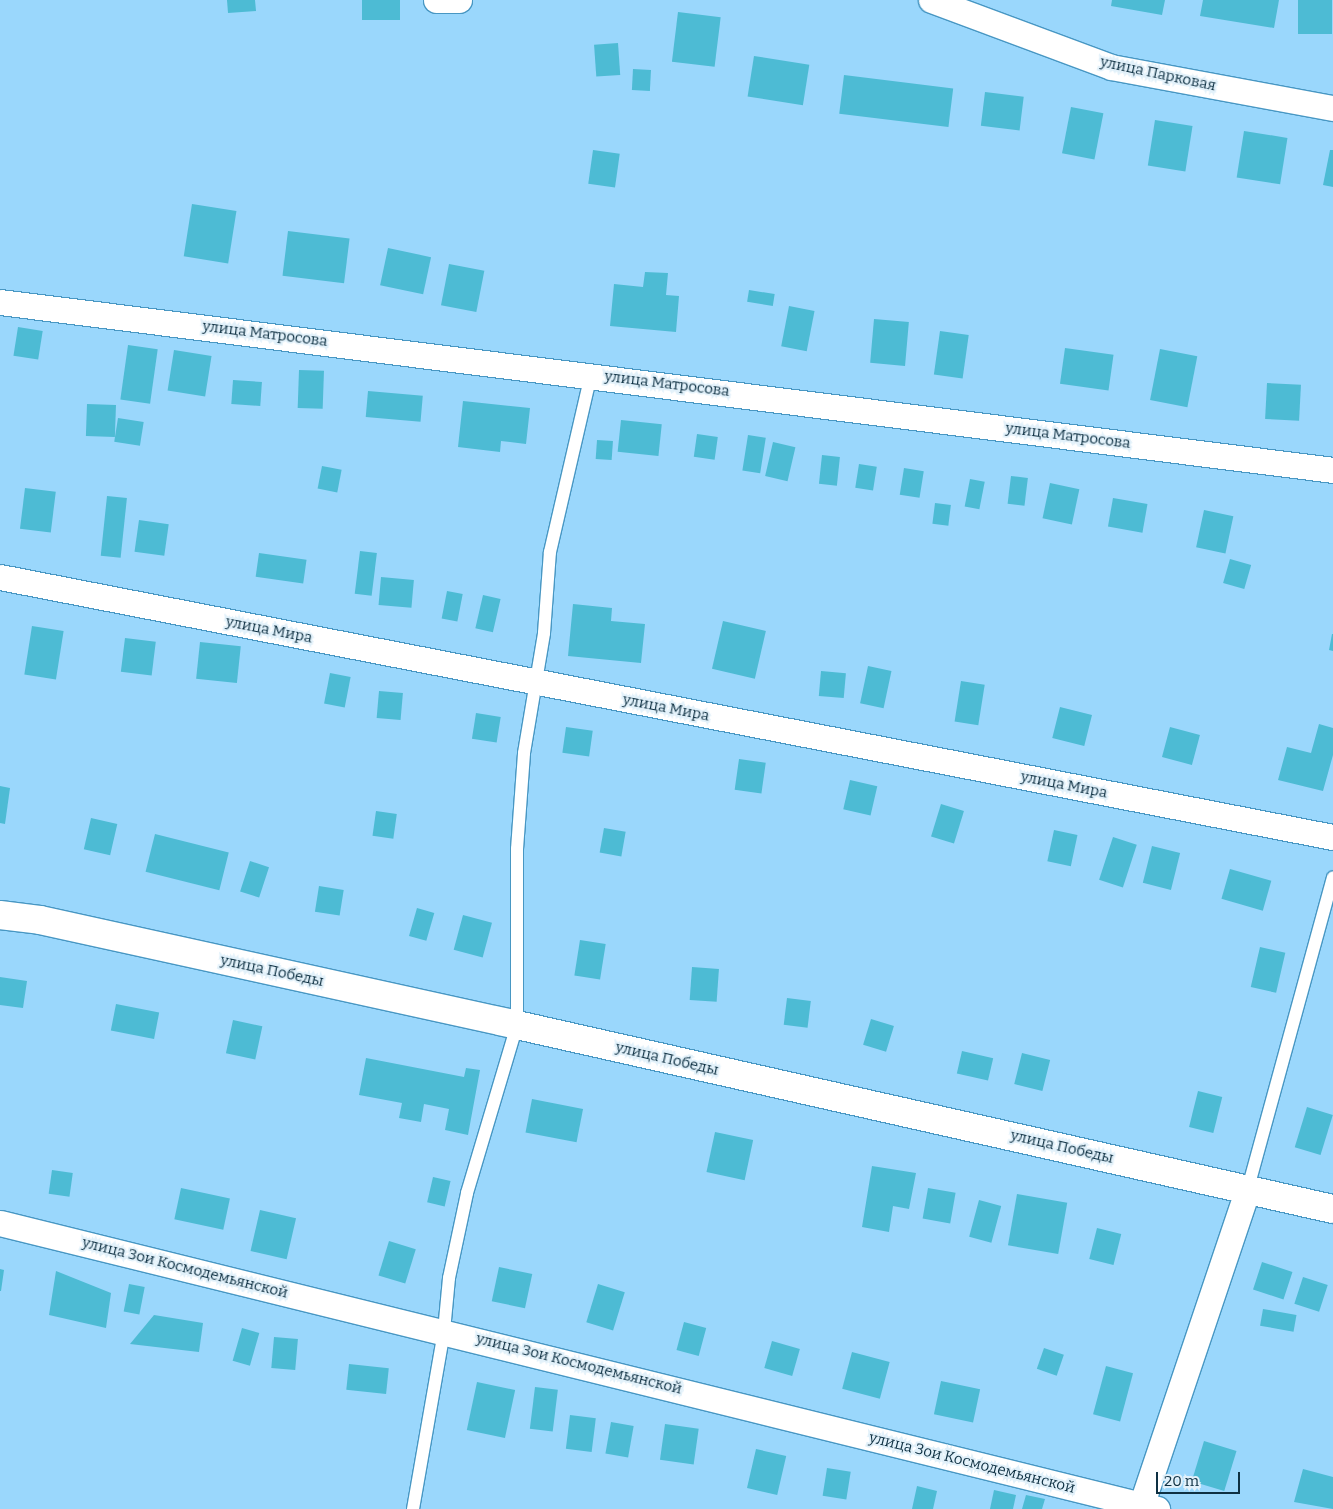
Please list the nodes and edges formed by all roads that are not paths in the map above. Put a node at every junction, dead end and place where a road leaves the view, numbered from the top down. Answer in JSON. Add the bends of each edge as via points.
{"nodes":[{"id":1,"x":436,"y":0,"type":"edge"},
{"id":2,"x":459,"y":0,"type":"edge"},
{"id":3,"x":931,"y":0,"type":"edge"},
{"id":4,"x":1333,"y":108,"type":"edge"},
{"id":5,"x":0,"y":302,"type":"edge"},
{"id":6,"x":591,"y":375,"type":"junction"},
{"id":7,"x":1333,"y":470,"type":"edge"},
{"id":8,"x":0,"y":577,"type":"edge"},
{"id":9,"x":537,"y":684,"type":"junction"},
{"id":10,"x":1333,"y":837,"type":"edge"},
{"id":11,"x":1333,"y":878,"type":"edge"},
{"id":12,"x":0,"y":915,"type":"edge"},
{"id":13,"x":518,"y":1025,"type":"junction"},
{"id":14,"x":1248,"y":1188,"type":"junction"},
{"id":15,"x":1333,"y":1209,"type":"edge"},
{"id":16,"x":0,"y":1223,"type":"edge"},
{"id":17,"x":444,"y":1331,"type":"junction"},
{"id":18,"x":1146,"y":1508,"type":"edge"},
{"id":19,"x":413,"y":1509,"type":"edge"}],
"edges":[{"from":1,"to":2,"type":"street"},
{"from":3,"to":4,"type":"street","name":"улица Парковая","via":[[1111,67]]},
{"from":5,"to":6,"type":"street","name":"улица Матросова"},
{"from":6,"to":7,"type":"street","name":"улица Матросова"},
{"from":6,"to":9,"type":"lane","via":[[550,552]]},
{"from":8,"to":9,"type":"street","name":"улица Мира"},
{"from":9,"to":10,"type":"street","name":"улица Мира"},
{"from":9,"to":13,"type":"lane","via":[[524,753],[517,849]]},
{"from":11,"to":14,"type":"lane"},
{"from":12,"to":13,"type":"street","name":"улица Победы","via":[[40,920]]},
{"from":13,"to":14,"type":"street","name":"улица Победы"},
{"from":13,"to":17,"type":"lane","via":[[467,1193],[449,1278]]},
{"from":14,"to":15,"type":"street","name":"улица Победы"},
{"from":14,"to":18,"type":"street"},
{"from":16,"to":17,"type":"street","name":"улица Зои Космодемьянской"},
{"from":17,"to":18,"type":"street","name":"улица Зои Космодемьянской"},
{"from":17,"to":19,"type":"lane"}]}
